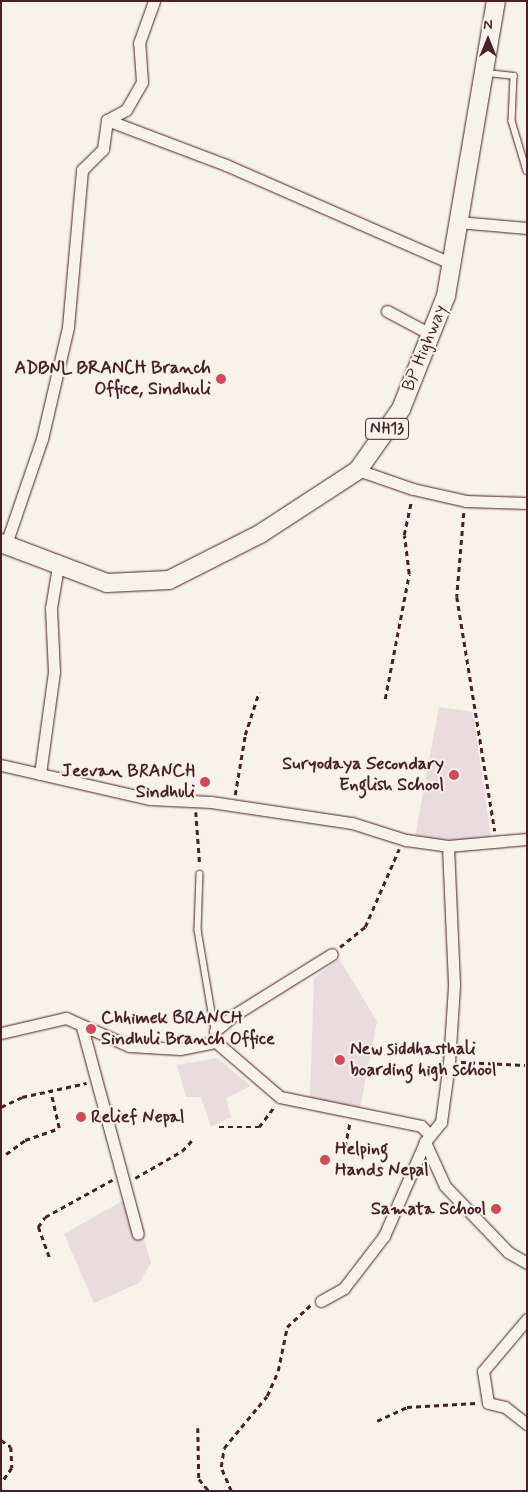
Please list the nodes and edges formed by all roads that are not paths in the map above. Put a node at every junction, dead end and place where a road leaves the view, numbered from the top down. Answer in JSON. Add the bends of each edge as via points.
{"nodes":[{"id":1,"x":154,"y":1,"type":"edge"},
{"id":2,"x":496,"y":1,"type":"edge"},
{"id":3,"x":482,"y":72,"type":"junction"},
{"id":4,"x":107,"y":120,"type":"junction"},
{"id":5,"x":527,"y":171,"type":"edge"},
{"id":6,"x":458,"y":222,"type":"junction"},
{"id":7,"x":527,"y":228,"type":"edge"},
{"id":8,"x":453,"y":264,"type":"junction"},
{"id":9,"x":387,"y":311,"type":"dead end"},
{"id":10,"x":430,"y":334,"type":"junction"},
{"id":11,"x":358,"y":470,"type":"junction"},
{"id":12,"x":527,"y":503,"type":"edge"},
{"id":13,"x":4,"y":544,"type":"edge"},
{"id":14,"x":58,"y":566,"type":"junction"},
{"id":15,"x":1,"y":765,"type":"edge"},
{"id":16,"x":40,"y":774,"type":"junction"},
{"id":17,"x":527,"y":839,"type":"edge"},
{"id":18,"x":448,"y":846,"type":"junction"},
{"id":19,"x":200,"y":874,"type":"road end"},
{"id":20,"x":332,"y":954,"type":"road end"},
{"id":21,"x":82,"y":1027,"type":"junction"},
{"id":22,"x":1,"y":1033,"type":"edge"},
{"id":23,"x":216,"y":1036,"type":"junction"},
{"id":24,"x":427,"y":1138,"type":"junction"},
{"id":25,"x":138,"y":1234,"type":"dead end"},
{"id":26,"x":527,"y":1263,"type":"edge"},
{"id":27,"x":320,"y":1301,"type":"road end"},
{"id":28,"x":527,"y":1319,"type":"edge"},
{"id":29,"x":527,"y":1424,"type":"edge"}],
"edges":[{"from":1,"to":4,"type":"street","via":[[138,43],[142,82],[126,110]]},
{"from":2,"to":3,"type":"highway","name":"BP Highway","number":"NH13"},
{"from":3,"to":5,"type":"lane","via":[[514,76],[512,121]]},
{"from":3,"to":6,"type":"highway","name":"BP Highway","number":"NH13"},
{"from":4,"to":8,"type":"street","via":[[226,165]]},
{"from":4,"to":13,"type":"street","via":[[103,149],[82,170],[68,327],[42,439]]},
{"from":6,"to":7,"type":"street"},
{"from":6,"to":8,"type":"highway","name":"BP Highway","number":"NH13"},
{"from":8,"to":10,"type":"highway","name":"BP Highway","number":"NH13","via":[[446,296]]},
{"from":9,"to":10,"type":"street"},
{"from":10,"to":11,"type":"highway","name":"BP Highway","number":"NH13","via":[[401,409]]},
{"from":11,"to":12,"type":"street","via":[[413,489],[466,501]]},
{"from":11,"to":14,"type":"highway","name":"BP Highway","number":"NH13","via":[[260,534],[169,580],[107,583]]},
{"from":13,"to":14,"type":"highway","name":"BP Highway","number":"NH13"},
{"from":14,"to":16,"type":"street","via":[[51,608],[54,672]]},
{"from":15,"to":16,"type":"street"},
{"from":16,"to":18,"type":"street","via":[[150,799],[195,801],[352,823],[406,840]]},
{"from":17,"to":18,"type":"street"},
{"from":18,"to":24,"type":"street","via":[[454,986],[449,1063],[441,1122]]},
{"from":19,"to":23,"type":"lane","via":[[198,930]]},
{"from":20,"to":23,"type":"street","via":[[264,994]]},
{"from":21,"to":22,"type":"street","via":[[66,1018]]},
{"from":21,"to":23,"type":"street","via":[[129,1046],[180,1049]]},
{"from":21,"to":25,"type":"street"},
{"from":23,"to":24,"type":"street","via":[[280,1097],[421,1126]]},
{"from":24,"to":26,"type":"street","via":[[445,1186],[508,1252]]},
{"from":24,"to":27,"type":"street","via":[[384,1236],[344,1288]]},
{"from":28,"to":29,"type":"street","via":[[483,1371],[488,1403],[505,1407]]}]}
